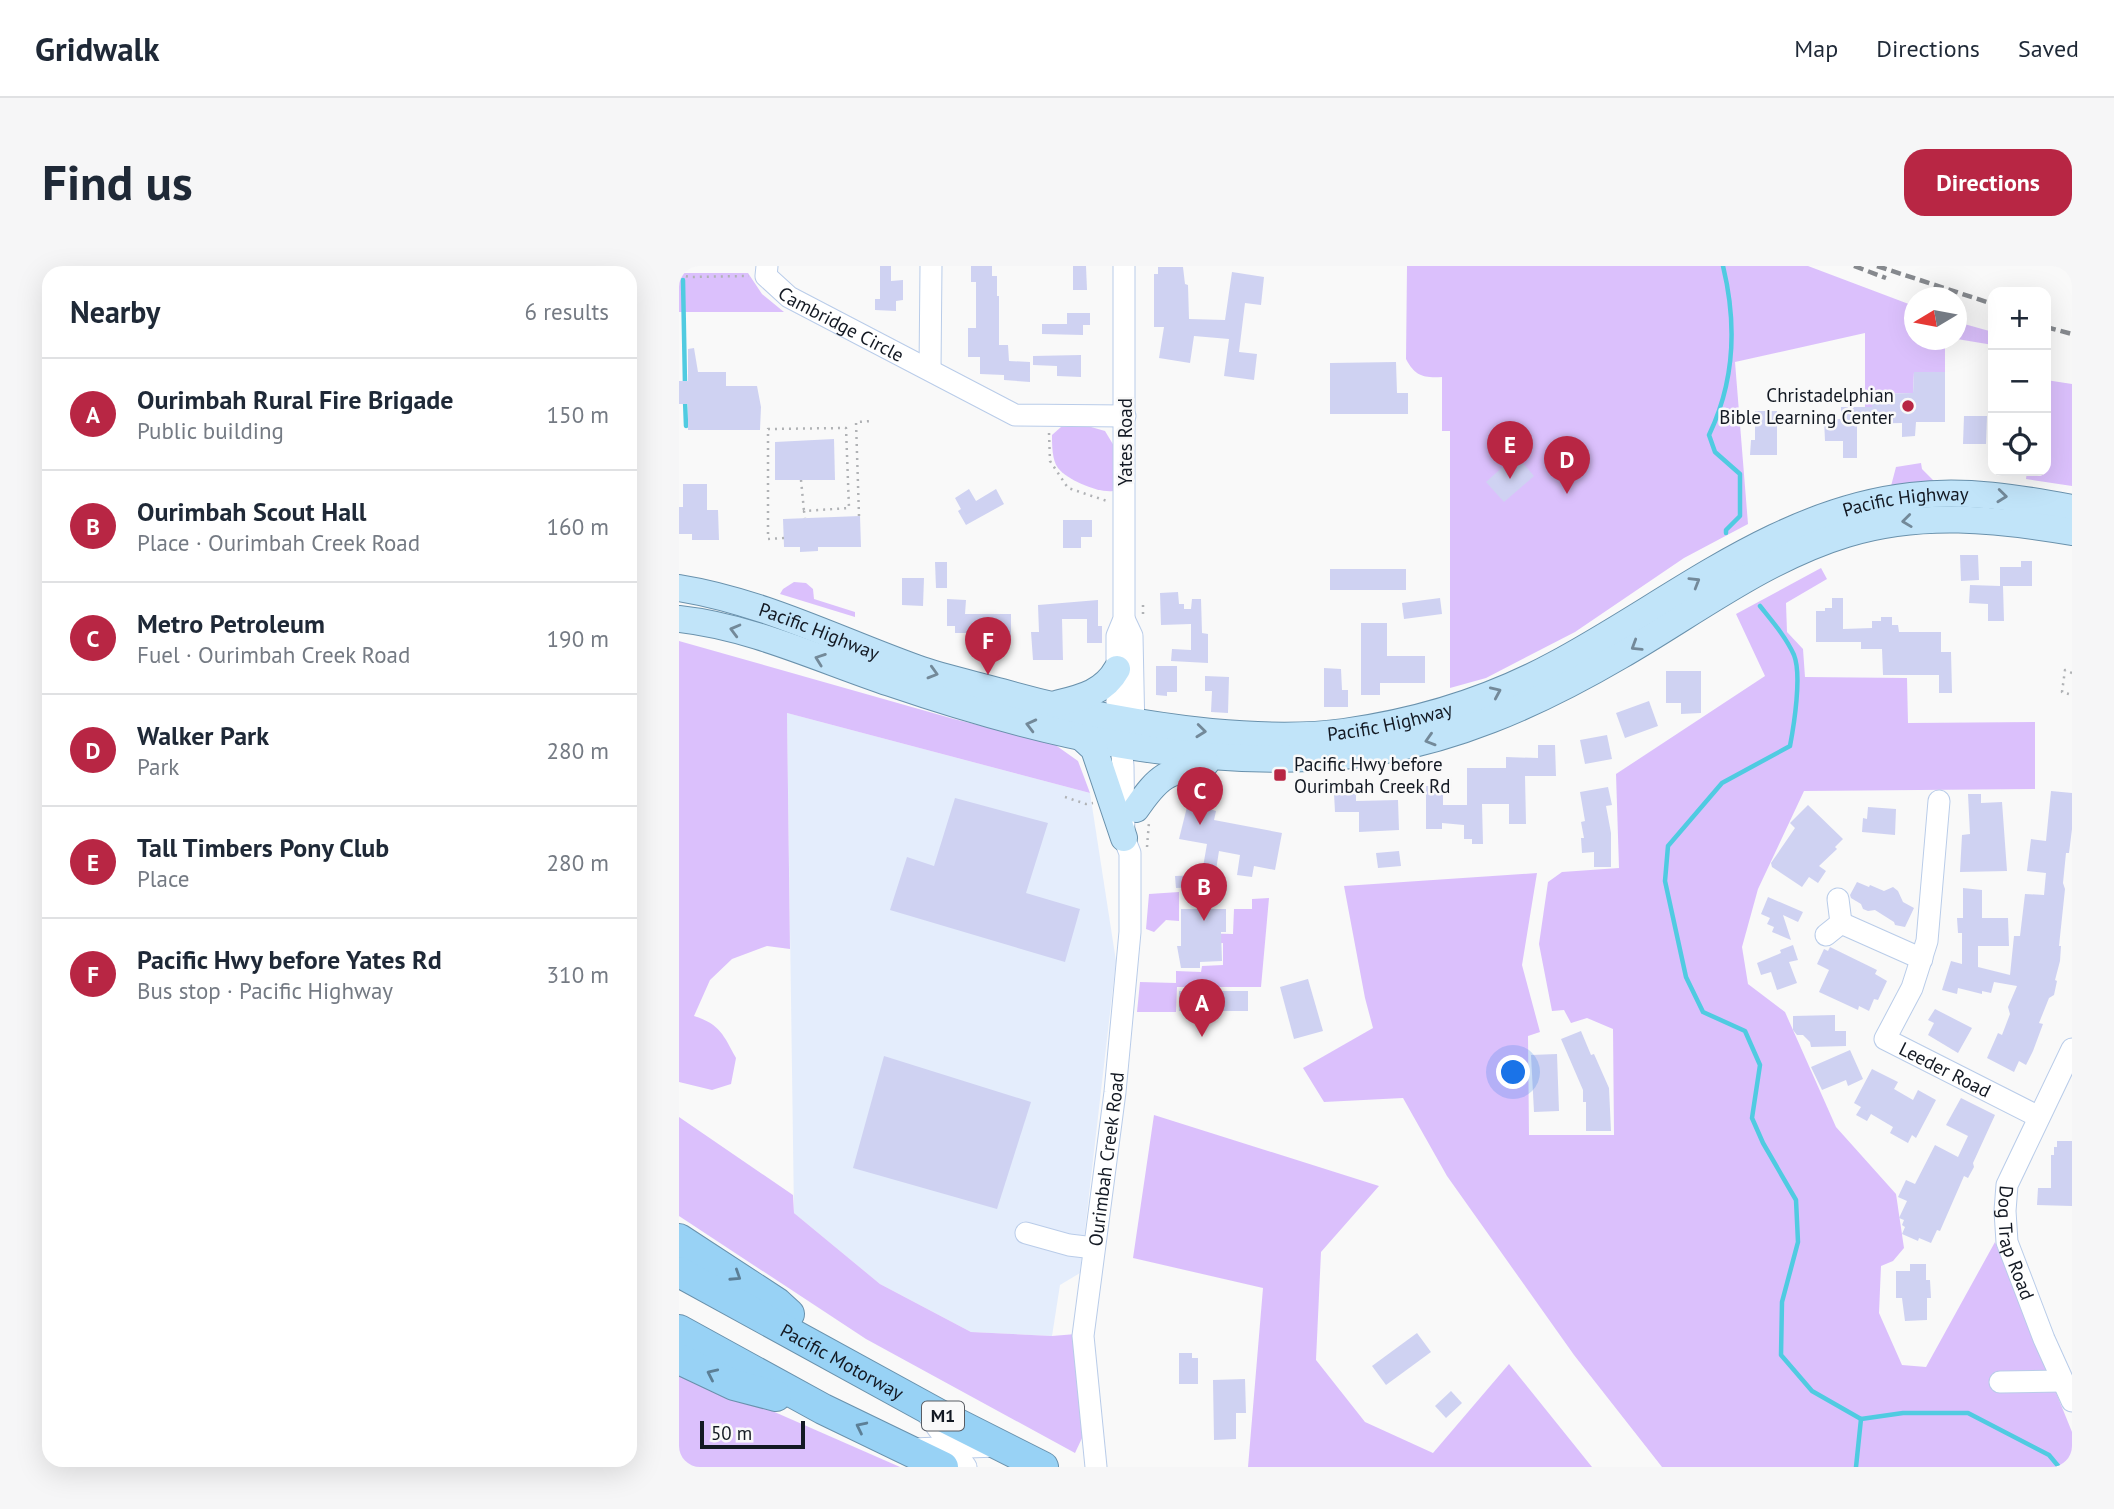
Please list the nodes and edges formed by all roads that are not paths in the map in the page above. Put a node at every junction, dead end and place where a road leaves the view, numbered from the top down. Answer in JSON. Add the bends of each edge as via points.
{"nodes":[{"id":1,"x":931,"y":266,"type":"edge"},
{"id":2,"x":1124,"y":266,"type":"edge"},
{"id":3,"x":766,"y":271,"type":"edge"},
{"id":4,"x":930,"y":370,"type":"junction"},
{"id":5,"x":1125,"y":416,"type":"junction"},
{"id":6,"x":2072,"y":508,"type":"edge"},
{"id":7,"x":2072,"y":532,"type":"edge"},
{"id":8,"x":679,"y":588,"type":"edge"},
{"id":9,"x":679,"y":619,"type":"edge"},
{"id":10,"x":1124,"y":619,"type":"junction"},
{"id":11,"x":1117,"y":669,"type":"junction"},
{"id":12,"x":1050,"y":706,"type":"junction"},
{"id":13,"x":1127,"y":734,"type":"junction"},
{"id":14,"x":1081,"y":737,"type":"junction"},
{"id":15,"x":1225,"y":758,"type":"junction"},
{"id":16,"x":1940,"y":801,"type":"dead end"},
{"id":17,"x":1136,"y":809,"type":"junction"},
{"id":18,"x":1127,"y":845,"type":"junction"},
{"id":19,"x":1838,"y":899,"type":"dead end"},
{"id":20,"x":1922,"y":959,"type":"junction"},
{"id":21,"x":2072,"y":1049,"type":"edge"},
{"id":22,"x":2039,"y":1117,"type":"junction"},
{"id":23,"x":1026,"y":1233,"type":"dead end"},
{"id":24,"x":679,"y":1239,"type":"edge"},
{"id":25,"x":1094,"y":1248,"type":"junction"},
{"id":26,"x":679,"y":1272,"type":"edge"},
{"id":27,"x":679,"y":1330,"type":"edge"},
{"id":28,"x":679,"y":1359,"type":"edge"},
{"id":29,"x":845,"y":1362,"type":"junction"},
{"id":30,"x":2062,"y":1381,"type":"junction"},
{"id":31,"x":2000,"y":1382,"type":"dead end"},
{"id":32,"x":2072,"y":1401,"type":"edge"},
{"id":33,"x":921,"y":1404,"type":"junction"},
{"id":34,"x":823,"y":1409,"type":"junction"},
{"id":35,"x":1000,"y":1446,"type":"junction"},
{"id":36,"x":947,"y":1457,"type":"edge"},
{"id":37,"x":966,"y":1467,"type":"edge"},
{"id":38,"x":1043,"y":1467,"type":"edge"},
{"id":39,"x":1095,"y":1467,"type":"edge"}],
"edges":[{"from":1,"to":4,"type":"street","name":"Cambridge Circle"},
{"from":2,"to":5,"type":"street","name":"Yates Road"},
{"from":3,"to":4,"type":"street","name":"Cambridge Circle","via":[[789,297]]},
{"from":4,"to":5,"type":"street","name":"Cambridge Circle","via":[[1014,415]]},
{"from":5,"to":10,"type":"street","name":"Yates Road"},
{"from":13,"to":6,"type":"main road","name":"Pacific Highway","one_way":true,"via":[[1262,737],[1340,733],[1393,724],[1481,699],[1553,666],[1777,536],[1851,507],[1911,495],[1954,494],[2013,497]]},
{"from":7,"to":15,"type":"main road","name":"Pacific Highway","one_way":true,"via":[[1992,520],[1939,519],[1847,533],[1759,571],[1619,657],[1525,706],[1450,734],[1356,754],[1287,760]]},
{"from":8,"to":12,"type":"main road","name":"Pacific Highway","one_way":true,"via":[[760,609],[922,670]]},
{"from":14,"to":9,"type":"main road","name":"Pacific Highway","one_way":true,"via":[[961,707],[734,630]]},
{"from":10,"to":11,"type":"street","name":"Yates Road","via":[[1117,636]]},
{"from":10,"to":13,"type":"street","name":"Yates Road","via":[[1132,636]]},
{"from":11,"to":12,"type":"main road","via":[[1100,689]]},
{"from":11,"to":13,"type":"street","name":"Yates Road"},
{"from":12,"to":13,"type":"main road","name":"Pacific Highway"},
{"from":13,"to":14,"type":"main road","name":"Pacific Highway"},
{"from":13,"to":15,"type":"main road","name":"Pacific Highway"},
{"from":13,"to":17,"type":"street","name":"Ourimbah Creek Road"},
{"from":13,"to":18,"type":"street","name":"Ourimbah Creek Road"},
{"from":14,"to":18,"type":"main road","via":[[1094,749]]},
{"from":15,"to":17,"type":"main road","via":[[1159,778]]},
{"from":16,"to":20,"type":"street","name":"Leeder Road"},
{"from":17,"to":18,"type":"street","name":"Ourimbah Creek Road","via":[[1136,839]]},
{"from":18,"to":25,"type":"street","name":"Ourimbah Creek Road","via":[[1130,932],[1117,1002]]},
{"from":19,"to":20,"type":"street","via":[[1834,929]]},
{"from":20,"to":22,"type":"street","name":"Leeder Road","via":[[1885,1039]]},
{"from":21,"to":22,"type":"street","name":"Dog Trap Road"},
{"from":22,"to":30,"type":"street","name":"Dog Trap Road","via":[[2007,1185],[2005,1236]]},
{"from":23,"to":25,"type":"street"},
{"from":24,"to":29,"type":"highway","one_way":true,"via":[[777,1303]]},
{"from":25,"to":39,"type":"street","name":"Ourimbah Creek Road","via":[[1083,1336]]},
{"from":26,"to":29,"type":"highway","name":"Pacific Motorway","number":"M1"},
{"from":27,"to":34,"type":"highway","number":"M1"},
{"from":34,"to":28,"type":"highway","one_way":true,"via":[[734,1385]]},
{"from":29,"to":33,"type":"highway","name":"Pacific Motorway","number":"M1"},
{"from":30,"to":31,"type":"street"},
{"from":30,"to":32,"type":"street","name":"Dog Trap Road"},
{"from":33,"to":35,"type":"highway","name":"Pacific Motorway","number":"M1"},
{"from":33,"to":36,"type":"street"},
{"from":36,"to":34,"type":"highway","number":"M1","one_way":true,"via":[[906,1449]]},
{"from":35,"to":36,"type":"street"},
{"from":35,"to":38,"type":"highway","name":"Pacific Motorway","number":"M1"},
{"from":36,"to":37,"type":"street"}]}
